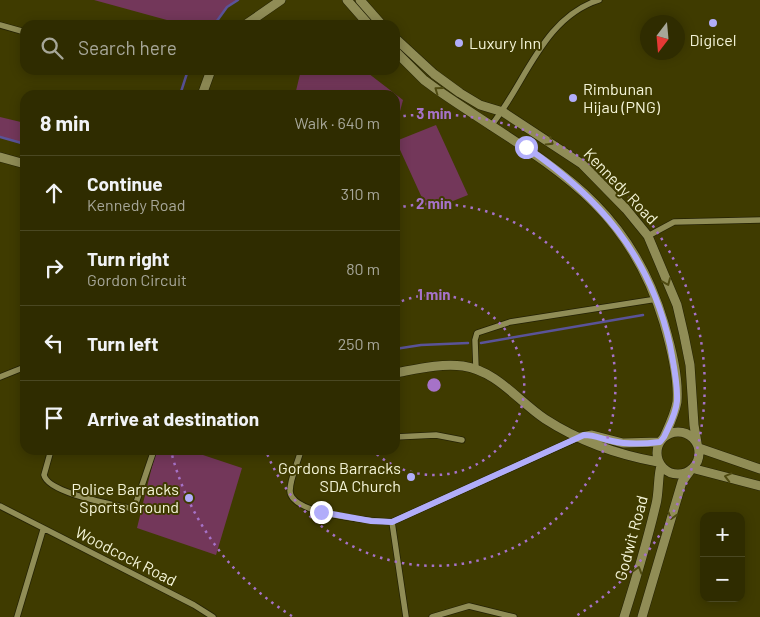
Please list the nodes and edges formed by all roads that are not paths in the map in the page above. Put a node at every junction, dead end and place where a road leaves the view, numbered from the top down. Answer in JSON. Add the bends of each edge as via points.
{"nodes":[{"id":1,"x":281,"y":0,"type":"edge"},
{"id":2,"x":360,"y":0,"type":"edge"},
{"id":3,"x":599,"y":0,"type":"edge"},
{"id":4,"x":348,"y":1,"type":"edge"},
{"id":5,"x":252,"y":20,"type":"edge"},
{"id":6,"x":364,"y":20,"type":"edge"},
{"id":7,"x":378,"y":20,"type":"edge"},
{"id":8,"x":0,"y":25,"type":"edge"},
{"id":9,"x":20,"y":31,"type":"edge"},
{"id":10,"x":400,"y":43,"type":"edge"},
{"id":11,"x":400,"y":57,"type":"edge"},
{"id":12,"x":210,"y":75,"type":"edge"},
{"id":13,"x":204,"y":90,"type":"edge"},
{"id":14,"x":503,"y":112,"type":"junction"},
{"id":15,"x":490,"y":127,"type":"junction"},
{"id":16,"x":0,"y":157,"type":"edge"},
{"id":17,"x":20,"y":163,"type":"edge"},
{"id":18,"x":760,"y":220,"type":"edge"},
{"id":19,"x":648,"y":236,"type":"junction"},
{"id":20,"x":656,"y":299,"type":"junction"},
{"id":21,"x":20,"y":369,"type":"edge"},
{"id":22,"x":476,"y":369,"type":"junction"},
{"id":23,"x":400,"y":372,"type":"edge"},
{"id":24,"x":0,"y":377,"type":"edge"},
{"id":25,"x":400,"y":437,"type":"edge"},
{"id":26,"x":580,"y":437,"type":"junction"},
{"id":27,"x":662,"y":439,"type":"junction"},
{"id":28,"x":462,"y":440,"type":"dead end"},
{"id":29,"x":698,"y":446,"type":"junction"},
{"id":30,"x":50,"y":455,"type":"edge"},
{"id":31,"x":152,"y":455,"type":"edge"},
{"id":32,"x":299,"y":455,"type":"edge"},
{"id":33,"x":660,"y":464,"type":"junction"},
{"id":34,"x":760,"y":469,"type":"edge"},
{"id":35,"x":693,"y":470,"type":"junction"},
{"id":36,"x":760,"y":486,"type":"edge"},
{"id":37,"x":0,"y":506,"type":"edge"},
{"id":38,"x":392,"y":522,"type":"junction"},
{"id":39,"x":43,"y":530,"type":"junction"},
{"id":40,"x":17,"y":617,"type":"edge"},
{"id":41,"x":213,"y":617,"type":"edge"},
{"id":42,"x":406,"y":617,"type":"edge"},
{"id":43,"x":432,"y":617,"type":"edge"},
{"id":44,"x":514,"y":617,"type":"edge"},
{"id":45,"x":624,"y":617,"type":"edge"},
{"id":46,"x":642,"y":617,"type":"edge"}],
"edges":[{"from":1,"to":5,"type":"main road"},
{"from":2,"to":7,"type":"main road"},
{"from":3,"to":14,"type":"street","via":[[571,16],[542,45]]},
{"from":4,"to":6,"type":"main road"},
{"from":8,"to":9,"type":"street"},
{"from":10,"to":14,"type":"main road","name":"Kennedy Road","via":[[460,93],[480,105]]},
{"from":15,"to":11,"type":"main road","name":"Kennedy Road","one_way":true,"via":[[424,80]]},
{"from":12,"to":13,"type":"main road"},
{"from":14,"to":15,"type":"street"},
{"from":14,"to":19,"type":"main road","name":"Kennedy Road","one_way":true,"via":[[582,164]]},
{"from":15,"to":20,"type":"main road","name":"Kennedy Road","via":[[553,166],[596,204],[628,243]]},
{"from":16,"to":17,"type":"main road"},
{"from":18,"to":19,"type":"street","via":[[674,222]]},
{"from":19,"to":29,"type":"main road","name":"Kennedy Road","one_way":true,"via":[[677,305],[690,365]]},
{"from":20,"to":22,"type":"street","via":[[510,322],[478,333],[475,340]]},
{"from":20,"to":27,"type":"main road","name":"Kennedy Road","via":[[667,332],[677,402]]},
{"from":21,"to":24,"type":"street"},
{"from":22,"to":23,"type":"main road","via":[[449,365]]},
{"from":22,"to":26,"type":"main road","via":[[506,386],[544,418]]},
{"from":25,"to":28,"type":"street","via":[[436,435]]},
{"from":26,"to":27,"type":"main road","via":[[592,435],[641,444]]},
{"from":26,"to":33,"type":"main road","via":[[631,457]]},
{"from":26,"to":38,"type":"street"},
{"from":27,"to":29,"type":"main road","via":[[682,432]]},
{"from":27,"to":33,"type":"main road","via":[[657,453]]},
{"from":29,"to":34,"type":"main road"},
{"from":29,"to":35,"type":"main road","via":[[700,458]]},
{"from":30,"to":31,"type":"street","via":[[44,475],[48,484],[129,508],[136,503]]},
{"from":32,"to":38,"type":"street","via":[[290,492],[302,506],[371,521]]},
{"from":33,"to":35,"type":"main road","via":[[666,471],[678,475]]},
{"from":45,"to":33,"type":"main road","name":"Godwit Road","one_way":true,"via":[[652,524],[660,484]]},
{"from":36,"to":35,"type":"main road","one_way":true},
{"from":35,"to":46,"type":"main road","name":"Godwit Road","one_way":true,"via":[[682,482]]},
{"from":37,"to":39,"type":"street","name":"Woodcock Road"},
{"from":38,"to":42,"type":"street"},
{"from":39,"to":40,"type":"street"},
{"from":39,"to":41,"type":"street","name":"Woodcock Road"},
{"from":43,"to":44,"type":"street","via":[[469,606]]}]}
